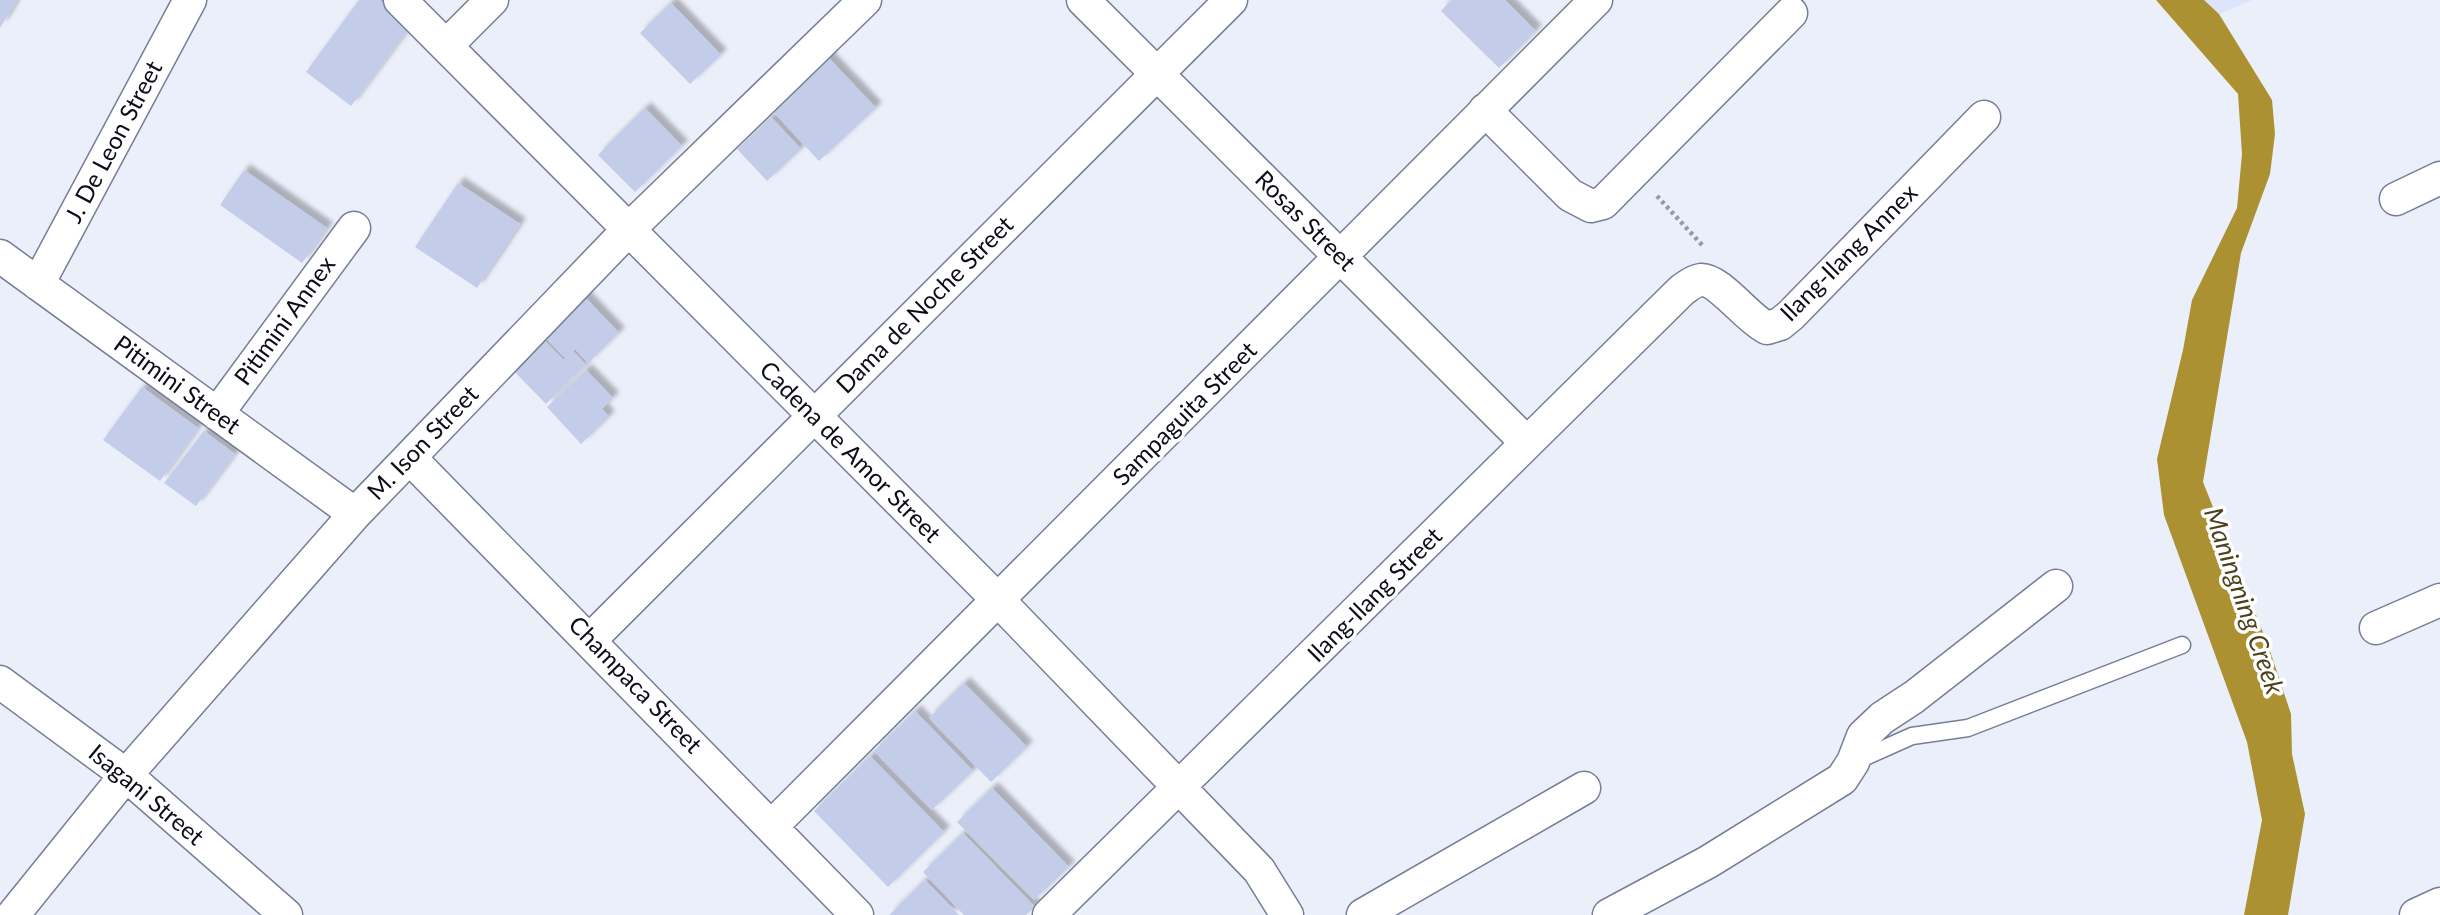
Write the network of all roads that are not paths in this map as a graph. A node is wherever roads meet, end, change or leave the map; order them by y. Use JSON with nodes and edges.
{"nodes":[{"id":1,"x":190,"y":0,"type":"edge"},
{"id":2,"x":400,"y":0,"type":"edge"},
{"id":3,"x":492,"y":0,"type":"edge"},
{"id":4,"x":865,"y":0,"type":"edge"},
{"id":5,"x":1083,"y":0,"type":"edge"},
{"id":6,"x":1231,"y":0,"type":"edge"},
{"id":7,"x":1596,"y":0,"type":"edge"},
{"id":8,"x":1791,"y":13,"type":"dead end"},
{"id":9,"x":446,"y":46,"type":"junction"},
{"id":10,"x":1158,"y":74,"type":"junction"},
{"id":11,"x":1485,"y":110,"type":"junction"},
{"id":12,"x":1984,"y":117,"type":"dead end"},
{"id":13,"x":2440,"y":178,"type":"edge"},
{"id":14,"x":2396,"y":199,"type":"dead end"},
{"id":15,"x":354,"y":228,"type":"dead end"},
{"id":16,"x":630,"y":228,"type":"junction"},
{"id":17,"x":0,"y":256,"type":"edge"},
{"id":18,"x":1341,"y":257,"type":"junction"},
{"id":19,"x":1703,"y":280,"type":"joint"},
{"id":20,"x":38,"y":284,"type":"junction"},
{"id":21,"x":217,"y":414,"type":"junction"},
{"id":22,"x":814,"y":415,"type":"junction"},
{"id":23,"x":1527,"y":443,"type":"junction"},
{"id":24,"x":410,"y":458,"type":"junction"},
{"id":25,"x":355,"y":514,"type":"junction"},
{"id":26,"x":2056,"y":586,"type":"dead end"},
{"id":27,"x":998,"y":600,"type":"junction"},
{"id":28,"x":2440,"y":600,"type":"edge"},
{"id":29,"x":2376,"y":628,"type":"dead end"},
{"id":30,"x":590,"y":640,"type":"junction"},
{"id":31,"x":2182,"y":645,"type":"dead end"},
{"id":32,"x":0,"y":682,"type":"edge"},
{"id":33,"x":1853,"y":762,"type":"junction"},
{"id":34,"x":126,"y":775,"type":"junction"},
{"id":35,"x":1584,"y":788,"type":"dead end"},
{"id":36,"x":1179,"y":789,"type":"junction"},
{"id":37,"x":772,"y":826,"type":"junction"},
{"id":38,"x":2440,"y":904,"type":"edge"},
{"id":39,"x":13,"y":915,"type":"edge"},
{"id":40,"x":286,"y":915,"type":"edge"},
{"id":41,"x":858,"y":915,"type":"edge"},
{"id":42,"x":1049,"y":915,"type":"edge"},
{"id":43,"x":1287,"y":915,"type":"edge"},
{"id":44,"x":1363,"y":915,"type":"edge"},
{"id":45,"x":1609,"y":915,"type":"edge"},
{"id":46,"x":2416,"y":915,"type":"edge"}],
"edges":[{"from":1,"to":20,"type":"street","name":"J. De Leon Street"},
{"from":2,"to":9,"type":"street","name":"Cadena de Amor Street"},
{"from":3,"to":9,"type":"street"},
{"from":4,"to":16,"type":"street","name":"M. Ison Street"},
{"from":5,"to":10,"type":"street","name":"Rosas Street"},
{"from":6,"to":10,"type":"street","name":"Dama de Noche Street"},
{"from":7,"to":11,"type":"street","name":"Sampaguita Street"},
{"from":8,"to":11,"type":"street"},
{"from":9,"to":16,"type":"street","name":"Cadena de Amor Street"},
{"from":10,"to":18,"type":"street","name":"Rosas Street"},
{"from":10,"to":22,"type":"street","name":"Dama de Noche Street"},
{"from":11,"to":18,"type":"street","name":"Sampaguita Street"},
{"from":12,"to":19,"type":"street","name":"Ilang-Ilang Annex"},
{"from":13,"to":14,"type":"street"},
{"from":15,"to":21,"type":"street","name":"Pitimini Annex"},
{"from":16,"to":22,"type":"street","name":"Cadena de Amor Street"},
{"from":16,"to":24,"type":"street","name":"M. Ison Street"},
{"from":17,"to":20,"type":"street","name":"Pitimini Street"},
{"from":18,"to":23,"type":"street","name":"Rosas Street"},
{"from":18,"to":27,"type":"street","name":"Sampaguita Street"},
{"from":19,"to":23,"type":"street","name":"Ilang-Ilang Street"},
{"from":20,"to":21,"type":"street","name":"Pitimini Street"},
{"from":21,"to":25,"type":"street","name":"Pitimini Street"},
{"from":22,"to":27,"type":"street","name":"Cadena de Amor Street"},
{"from":22,"to":30,"type":"street","name":"Dama de Noche Street"},
{"from":23,"to":36,"type":"street","name":"Ilang-Ilang Street"},
{"from":24,"to":25,"type":"street","name":"M. Ison Street"},
{"from":24,"to":30,"type":"street","name":"Champaca Street"},
{"from":25,"to":34,"type":"street","name":"M. Ison Street"},
{"from":26,"to":33,"type":"street"},
{"from":27,"to":36,"type":"street","name":"Cadena de Amor Street"},
{"from":27,"to":37,"type":"street","name":"Sampaguita Street"},
{"from":28,"to":29,"type":"street"},
{"from":30,"to":37,"type":"street","name":"Champaca Street"},
{"from":31,"to":33,"type":"lane"},
{"from":32,"to":34,"type":"street","name":"Isagani Street"},
{"from":33,"to":45,"type":"street"},
{"from":34,"to":39,"type":"street","name":"M. Ison Street"},
{"from":34,"to":40,"type":"street","name":"Isagani Street"},
{"from":35,"to":44,"type":"street"},
{"from":36,"to":42,"type":"street","name":"Ilang-Ilang Street"},
{"from":36,"to":43,"type":"street","name":"Cadena de Amor Street"},
{"from":37,"to":41,"type":"street","name":"Champaca Street"},
{"from":38,"to":46,"type":"street"}]}
